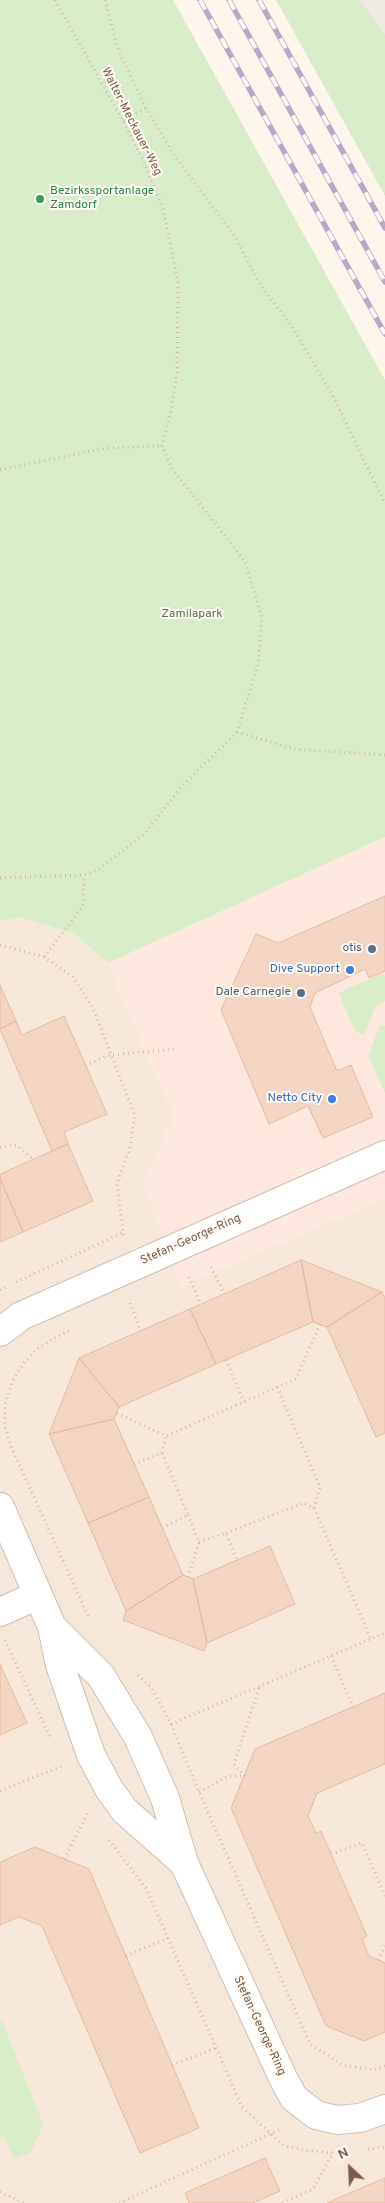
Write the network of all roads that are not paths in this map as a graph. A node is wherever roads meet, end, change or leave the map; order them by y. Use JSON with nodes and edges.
{"nodes":[{"id":1,"x":385,"y":1155,"type":"edge"},
{"id":2,"x":0,"y":1332,"type":"edge"},
{"id":3,"x":0,"y":1506,"type":"edge"},
{"id":4,"x":38,"y":1595,"type":"junction"},
{"id":5,"x":0,"y":1612,"type":"edge"},
{"id":6,"x":52,"y":1627,"type":"junction"},
{"id":7,"x":184,"y":1863,"type":"junction"},
{"id":8,"x":385,"y":2109,"type":"edge"}],
"edges":[{"from":1,"to":2,"type":"street","name":"Stefan-George-Ring"},
{"from":3,"to":4,"type":"street","name":"Stefan-George-Ring"},
{"from":4,"to":5,"type":"street"},
{"from":4,"to":6,"type":"street","name":"Stefan-George-Ring"},
{"from":6,"to":7,"type":"street","name":"Stefan-George-Ring"},
{"from":6,"to":7,"type":"street","name":"Stefan-George-Ring"},
{"from":7,"to":8,"type":"street","name":"Stefan-George-Ring"}]}
